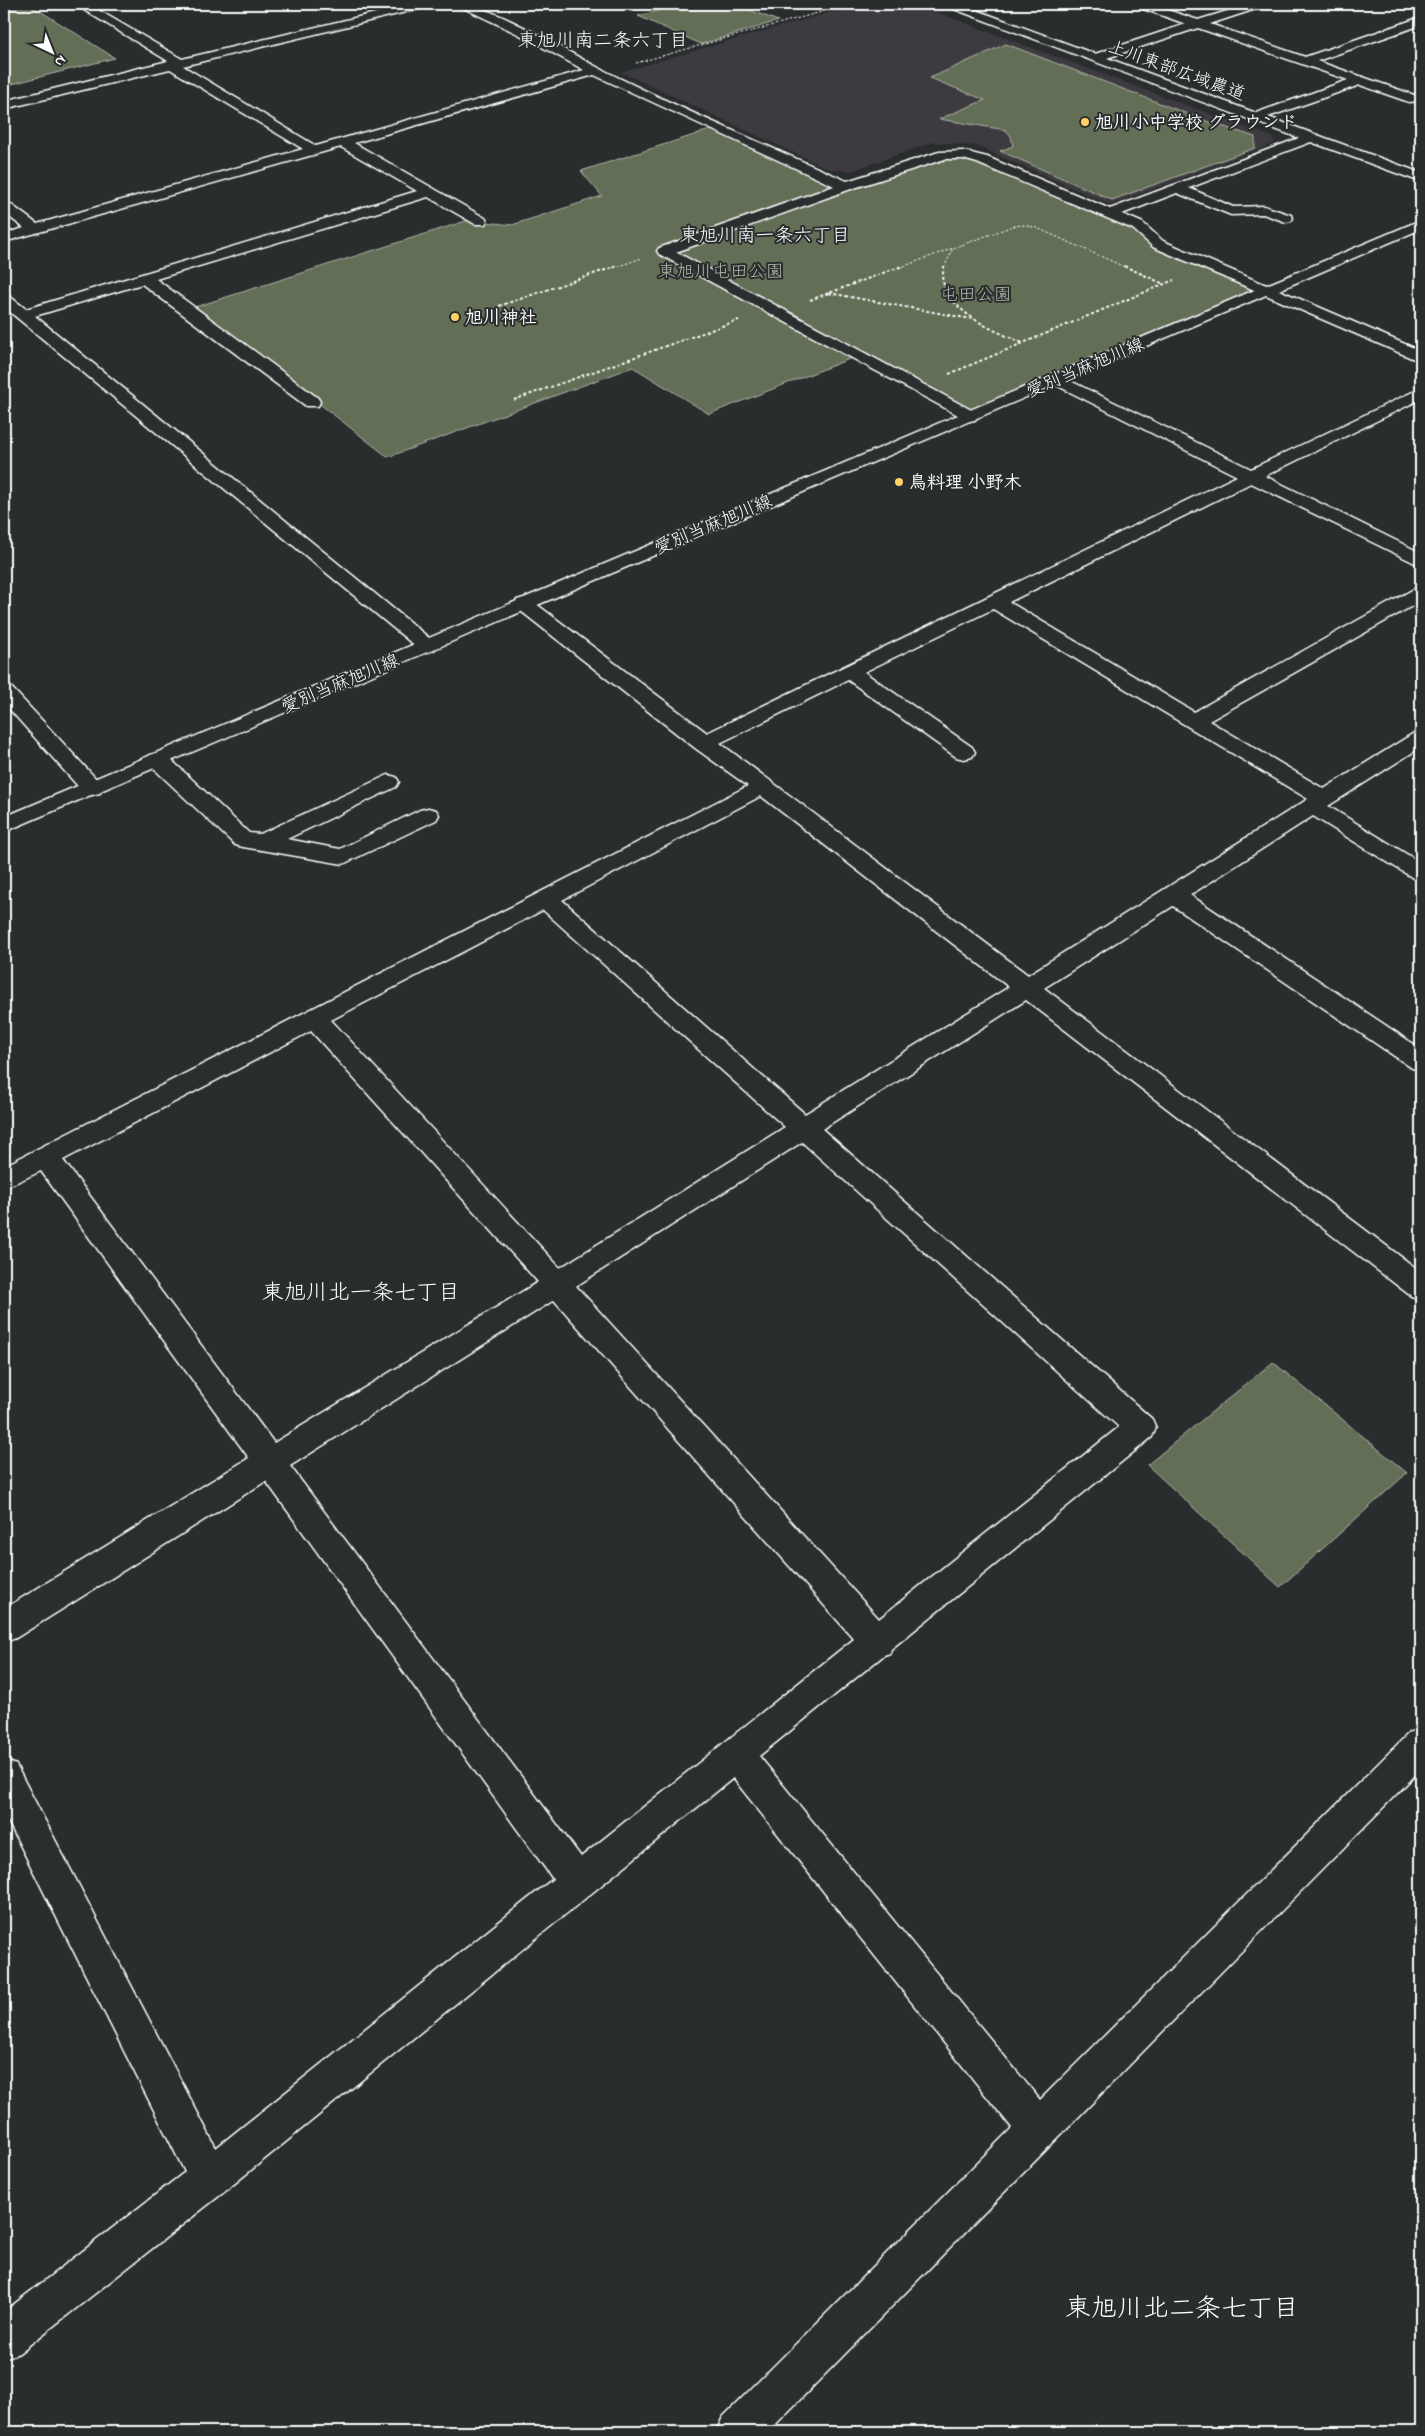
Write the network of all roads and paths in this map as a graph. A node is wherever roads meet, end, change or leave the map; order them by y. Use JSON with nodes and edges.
{"nodes":[{"id":1,"x":80,"y":4,"type":"edge"},
{"id":2,"x":427,"y":4,"type":"edge"},
{"id":3,"x":460,"y":4,"type":"edge"},
{"id":4,"x":850,"y":4,"type":"edge"},
{"id":5,"x":950,"y":4,"type":"edge"},
{"id":6,"x":1139,"y":4,"type":"edge"},
{"id":7,"x":1261,"y":4,"type":"edge"},
{"id":8,"x":1421,"y":21,"type":"edge"},
{"id":9,"x":1197,"y":24,"type":"junction"},
{"id":10,"x":1094,"y":58,"type":"junction"},
{"id":11,"x":1306,"y":62,"type":"junction"},
{"id":12,"x":175,"y":63,"type":"junction"},
{"id":13,"x":632,"y":64,"type":"dead end"},
{"id":14,"x":595,"y":71,"type":"junction"},
{"id":15,"x":1360,"y":80,"type":"junction"},
{"id":16,"x":1421,"y":96,"type":"edge"},
{"id":17,"x":4,"y":105,"type":"edge"},
{"id":18,"x":1256,"y":118,"type":"junction"},
{"id":19,"x":1310,"y":138,"type":"junction"},
{"id":20,"x":342,"y":142,"type":"junction"},
{"id":21,"x":314,"y":150,"type":"junction"},
{"id":22,"x":1421,"y":178,"type":"edge"},
{"id":23,"x":846,"y":186,"type":"junction"},
{"id":24,"x":1176,"y":188,"type":"junction"},
{"id":25,"x":429,"y":192,"type":"junction"},
{"id":26,"x":4,"y":206,"type":"edge"},
{"id":27,"x":1109,"y":214,"type":"junction"},
{"id":28,"x":1286,"y":218,"type":"dead end"},
{"id":29,"x":480,"y":221,"type":"dead end"},
{"id":30,"x":1421,"y":224,"type":"edge"},
{"id":31,"x":34,"y":229,"type":"junction"},
{"id":32,"x":4,"y":238,"type":"edge"},
{"id":33,"x":954,"y":247,"type":"junction"},
{"id":34,"x":664,"y":251,"type":"junction"},
{"id":35,"x":1207,"y":266,"type":"junction"},
{"id":36,"x":144,"y":278,"type":"junction"},
{"id":37,"x":1164,"y":284,"type":"junction"},
{"id":38,"x":1266,"y":290,"type":"junction"},
{"id":39,"x":827,"y":293,"type":"junction"},
{"id":40,"x":4,"y":300,"type":"edge"},
{"id":41,"x":805,"y":304,"type":"dead end"},
{"id":42,"x":499,"y":306,"type":"dead end"},
{"id":43,"x":770,"y":308,"type":"junction"},
{"id":44,"x":22,"y":315,"type":"junction"},
{"id":45,"x":970,"y":319,"type":"junction"},
{"id":46,"x":1023,"y":343,"type":"junction"},
{"id":47,"x":1421,"y":356,"type":"edge"},
{"id":48,"x":1056,"y":379,"type":"junction"},
{"id":49,"x":917,"y":388,"type":"junction"},
{"id":50,"x":1421,"y":393,"type":"edge"},
{"id":51,"x":514,"y":400,"type":"dead end"},
{"id":52,"x":312,"y":402,"type":"dead end"},
{"id":53,"x":969,"y":416,"type":"junction"},
{"id":54,"x":1251,"y":476,"type":"junction"},
{"id":55,"x":1421,"y":560,"type":"edge"},
{"id":56,"x":1421,"y":593,"type":"edge"},
{"id":57,"x":994,"y":601,"type":"junction"},
{"id":58,"x":524,"y":604,"type":"junction"},
{"id":59,"x":427,"y":646,"type":"junction"},
{"id":60,"x":849,"y":671,"type":"junction"},
{"id":61,"x":4,"y":691,"type":"edge"},
{"id":62,"x":1194,"y":722,"type":"junction"},
{"id":63,"x":1421,"y":738,"type":"edge"},
{"id":64,"x":703,"y":743,"type":"junction"},
{"id":65,"x":964,"y":752,"type":"dead end"},
{"id":66,"x":158,"y":760,"type":"junction"},
{"id":67,"x":388,"y":782,"type":"dead end"},
{"id":68,"x":762,"y":787,"type":"junction"},
{"id":69,"x":92,"y":788,"type":"junction"},
{"id":70,"x":1318,"y":803,"type":"junction"},
{"id":71,"x":428,"y":815,"type":"dead end"},
{"id":72,"x":4,"y":825,"type":"edge"},
{"id":73,"x":263,"y":842,"type":"junction"},
{"id":74,"x":1421,"y":873,"type":"edge"},
{"id":75,"x":1172,"y":894,"type":"junction"},
{"id":76,"x":546,"y":898,"type":"junction"},
{"id":77,"x":1027,"y":987,"type":"junction"},
{"id":78,"x":314,"y":1018,"type":"junction"},
{"id":79,"x":1421,"y":1061,"type":"edge"},
{"id":80,"x":802,"y":1128,"type":"junction"},
{"id":81,"x":45,"y":1156,"type":"junction"},
{"id":82,"x":4,"y":1178,"type":"edge"},
{"id":83,"x":557,"y":1284,"type":"junction"},
{"id":84,"x":1421,"y":1288,"type":"edge"},
{"id":85,"x":269,"y":1462,"type":"junction"},
{"id":86,"x":4,"y":1627,"type":"edge"},
{"id":87,"x":878,"y":1642,"type":"junction"},
{"id":88,"x":1421,"y":1745,"type":"edge"},
{"id":89,"x":737,"y":1756,"type":"junction"},
{"id":90,"x":4,"y":1777,"type":"edge"},
{"id":91,"x":577,"y":1881,"type":"junction"},
{"id":92,"x":1039,"y":2130,"type":"junction"},
{"id":93,"x":210,"y":2178,"type":"junction"},
{"id":94,"x":4,"y":2338,"type":"edge"},
{"id":95,"x":738,"y":2432,"type":"edge"}],
"edges":[{"from":1,"to":12,"type":"street"},
{"from":2,"to":12,"type":"street"},
{"from":3,"to":14,"type":"street"},
{"from":4,"to":13,"type":"path"},
{"from":5,"to":10,"type":"street","name":"上川東部広域農道"},
{"from":6,"to":9,"type":"street"},
{"from":7,"to":9,"type":"street"},
{"from":8,"to":11,"type":"street"},
{"from":9,"to":10,"type":"street"},
{"from":9,"to":11,"type":"street"},
{"from":10,"to":18,"type":"street","name":"上川東部広域農道"},
{"from":11,"to":15,"type":"street"},
{"from":12,"to":17,"type":"street"},
{"from":12,"to":21,"type":"street"},
{"from":14,"to":20,"type":"street"},
{"from":14,"to":23,"type":"street"},
{"from":15,"to":16,"type":"street"},
{"from":15,"to":18,"type":"street"},
{"from":18,"to":19,"type":"street","name":"上川東部広域農道"},
{"from":19,"to":22,"type":"street","name":"上川東部広域農道"},
{"from":19,"to":24,"type":"street"},
{"from":20,"to":21,"type":"street"},
{"from":20,"to":25,"type":"street"},
{"from":21,"to":31,"type":"street"},
{"from":23,"to":27,"type":"street"},
{"from":23,"to":34,"type":"street"},
{"from":24,"to":27,"type":"street"},
{"from":24,"to":28,"type":"street"},
{"from":25,"to":29,"type":"street"},
{"from":25,"to":36,"type":"street"},
{"from":26,"to":31,"type":"street"},
{"from":27,"to":35,"type":"street"},
{"from":30,"to":38,"type":"street","name":"愛別当麻旭川線"},
{"from":31,"to":32,"type":"street"},
{"from":33,"to":37,"type":"path"},
{"from":33,"to":39,"type":"path"},
{"from":33,"to":45,"type":"path"},
{"from":34,"to":42,"type":"path"},
{"from":34,"to":43,"type":"street"},
{"from":35,"to":37,"type":"path"},
{"from":35,"to":38,"type":"street"},
{"from":36,"to":44,"type":"street"},
{"from":36,"to":52,"type":"street"},
{"from":37,"to":46,"type":"path"},
{"from":38,"to":47,"type":"street"},
{"from":38,"to":48,"type":"street","name":"愛別当麻旭川線"},
{"from":39,"to":41,"type":"path"},
{"from":39,"to":45,"type":"path"},
{"from":40,"to":44,"type":"street"},
{"from":43,"to":49,"type":"street"},
{"from":43,"to":51,"type":"path"},
{"from":44,"to":59,"type":"street"},
{"from":45,"to":46,"type":"path"},
{"from":46,"to":49,"type":"path"},
{"from":48,"to":53,"type":"street","name":"愛別当麻旭川線"},
{"from":48,"to":54,"type":"street"},
{"from":49,"to":53,"type":"street"},
{"from":50,"to":54,"type":"street"},
{"from":53,"to":58,"type":"street","name":"愛別当麻旭川線"},
{"from":54,"to":55,"type":"street"},
{"from":54,"to":57,"type":"street"},
{"from":56,"to":62,"type":"street"},
{"from":57,"to":60,"type":"street"},
{"from":57,"to":62,"type":"street"},
{"from":58,"to":59,"type":"street","name":"愛別当麻旭川線"},
{"from":58,"to":64,"type":"street"},
{"from":59,"to":66,"type":"street","name":"愛別当麻旭川線"},
{"from":60,"to":64,"type":"street"},
{"from":60,"to":65,"type":"street"},
{"from":61,"to":69,"type":"street"},
{"from":62,"to":70,"type":"street"},
{"from":63,"to":70,"type":"street"},
{"from":64,"to":68,"type":"street"},
{"from":66,"to":69,"type":"street","name":"愛別当麻旭川線"},
{"from":66,"to":73,"type":"street"},
{"from":67,"to":73,"type":"street"},
{"from":68,"to":76,"type":"street"},
{"from":68,"to":77,"type":"street"},
{"from":69,"to":72,"type":"street","name":"愛別当麻旭川線"},
{"from":70,"to":74,"type":"street"},
{"from":70,"to":75,"type":"street"},
{"from":71,"to":73,"type":"street"},
{"from":75,"to":77,"type":"street"},
{"from":75,"to":79,"type":"street"},
{"from":76,"to":78,"type":"street"},
{"from":76,"to":80,"type":"street"},
{"from":77,"to":80,"type":"street"},
{"from":77,"to":84,"type":"street"},
{"from":78,"to":81,"type":"street"},
{"from":78,"to":83,"type":"street"},
{"from":80,"to":83,"type":"street"},
{"from":80,"to":87,"type":"street"},
{"from":81,"to":82,"type":"street"},
{"from":81,"to":85,"type":"street"},
{"from":83,"to":85,"type":"street"},
{"from":83,"to":87,"type":"street"},
{"from":85,"to":86,"type":"street"},
{"from":85,"to":91,"type":"street"},
{"from":87,"to":89,"type":"street"},
{"from":88,"to":92,"type":"street"},
{"from":89,"to":91,"type":"street"},
{"from":89,"to":92,"type":"street"},
{"from":90,"to":93,"type":"street"},
{"from":91,"to":93,"type":"street"},
{"from":92,"to":95,"type":"street"},
{"from":93,"to":94,"type":"street"}]}
